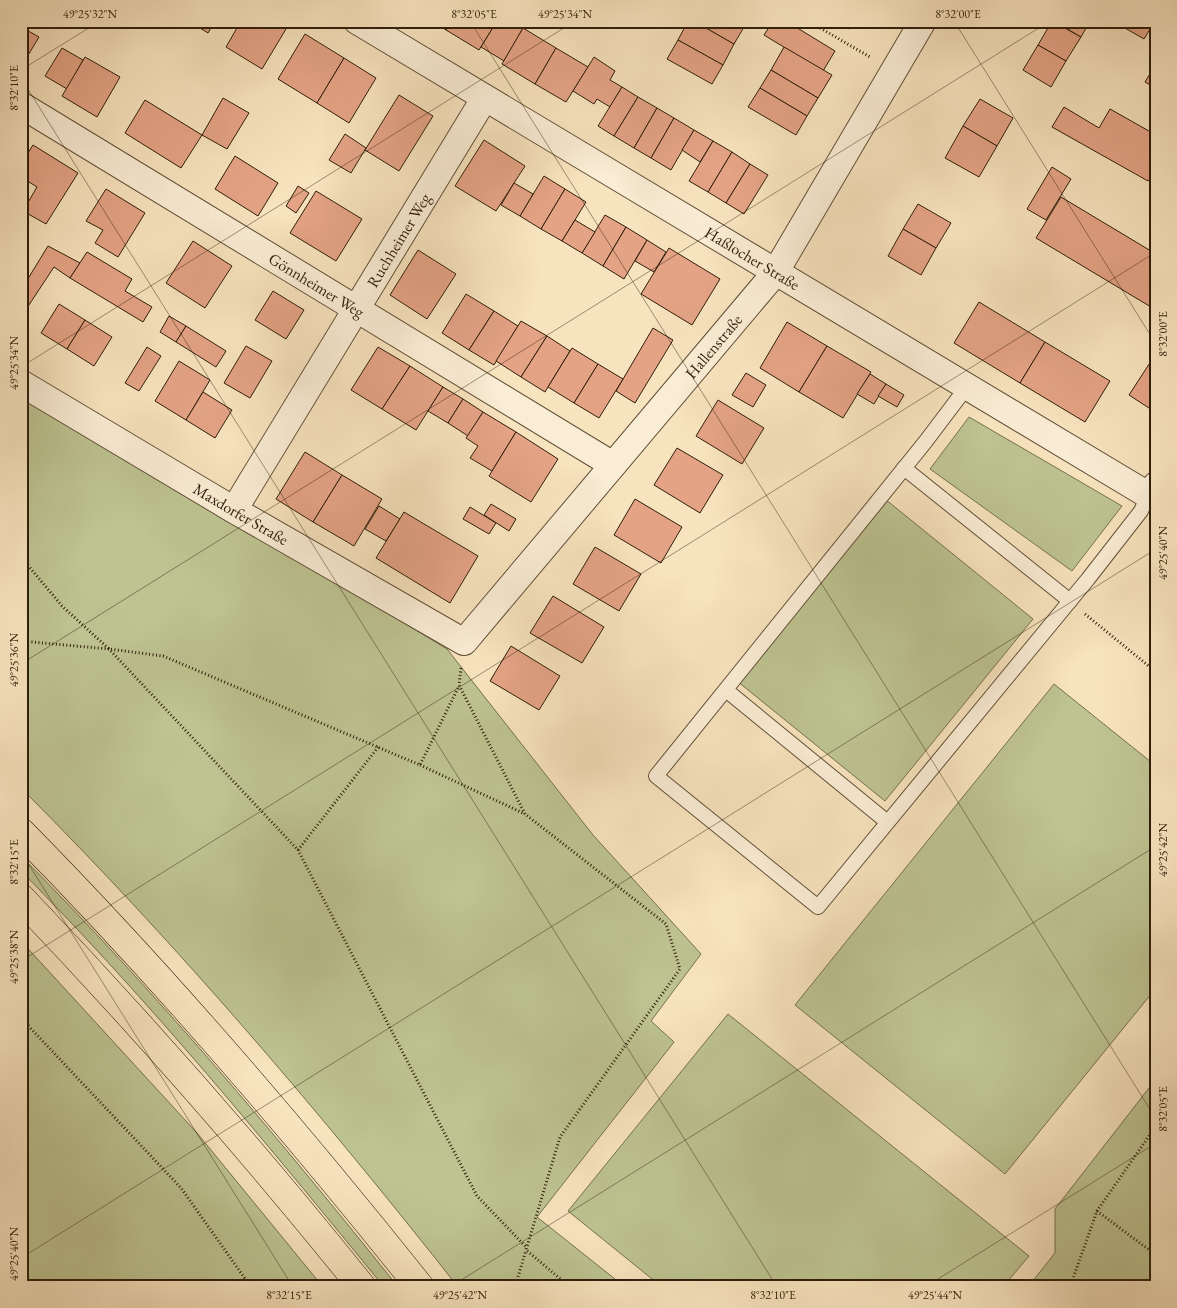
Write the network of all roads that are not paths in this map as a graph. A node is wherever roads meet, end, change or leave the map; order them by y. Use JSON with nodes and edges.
{"nodes":[{"id":1,"x":357,"y":21,"type":"edge"},
{"id":2,"x":923,"y":21,"type":"edge"},
{"id":3,"x":484,"y":99,"type":"junction"},
{"id":4,"x":21,"y":105,"type":"edge"},
{"id":5,"x":775,"y":273,"type":"junction"},
{"id":6,"x":357,"y":309,"type":"junction"},
{"id":7,"x":21,"y":383,"type":"edge"},
{"id":8,"x":966,"y":388,"type":"junction"},
{"id":9,"x":613,"y":465,"type":"junction"},
{"id":10,"x":904,"y":468,"type":"junction"},
{"id":11,"x":1152,"y":490,"type":"edge"},
{"id":12,"x":234,"y":510,"type":"junction"},
{"id":13,"x":1070,"y":601,"type":"junction"},
{"id":14,"x":464,"y":642,"type":"joint"},
{"id":15,"x":726,"y":690,"type":"junction"},
{"id":16,"x":886,"y":821,"type":"junction"},
{"id":17,"x":21,"y":832,"type":"edge"},
{"id":18,"x":21,"y":898,"type":"edge"},
{"id":19,"x":362,"y":1287,"type":"edge"},
{"id":20,"x":420,"y":1287,"type":"edge"}],
"edges":[{"from":1,"to":3,"type":"street","name":"Haßlocher Straße"},
{"from":2,"to":5,"type":"street","name":"Hallenstraße"},
{"from":3,"to":5,"type":"street","name":"Haßlocher Straße"},
{"from":3,"to":6,"type":"street","name":"Ruchheimer Weg"},
{"from":4,"to":6,"type":"street","name":"Gönnheimer Weg"},
{"from":5,"to":8,"type":"street","name":"Haßlocher Straße"},
{"from":5,"to":9,"type":"street","name":"Hallenstraße"},
{"from":6,"to":9,"type":"street","name":"Gönnheimer Weg"},
{"from":6,"to":12,"type":"street","name":"Ruchheimer Weg"},
{"from":7,"to":12,"type":"street","name":"Maxdorfer Straße"},
{"from":8,"to":10,"type":"lane"},
{"from":8,"to":11,"type":"street","name":"Haßlocher Straße"},
{"from":9,"to":14,"type":"street","name":"Hallenstraße"},
{"from":10,"to":13,"type":"lane"},
{"from":10,"to":15,"type":"lane"},
{"from":11,"to":13,"type":"lane"},
{"from":12,"to":14,"type":"street","name":"Maxdorfer Straße"},
{"from":13,"to":16,"type":"lane"},
{"from":15,"to":16,"type":"lane"},
{"from":15,"to":16,"type":"lane"},
{"from":17,"to":20,"type":"highway"},
{"from":18,"to":19,"type":"highway"}]}
